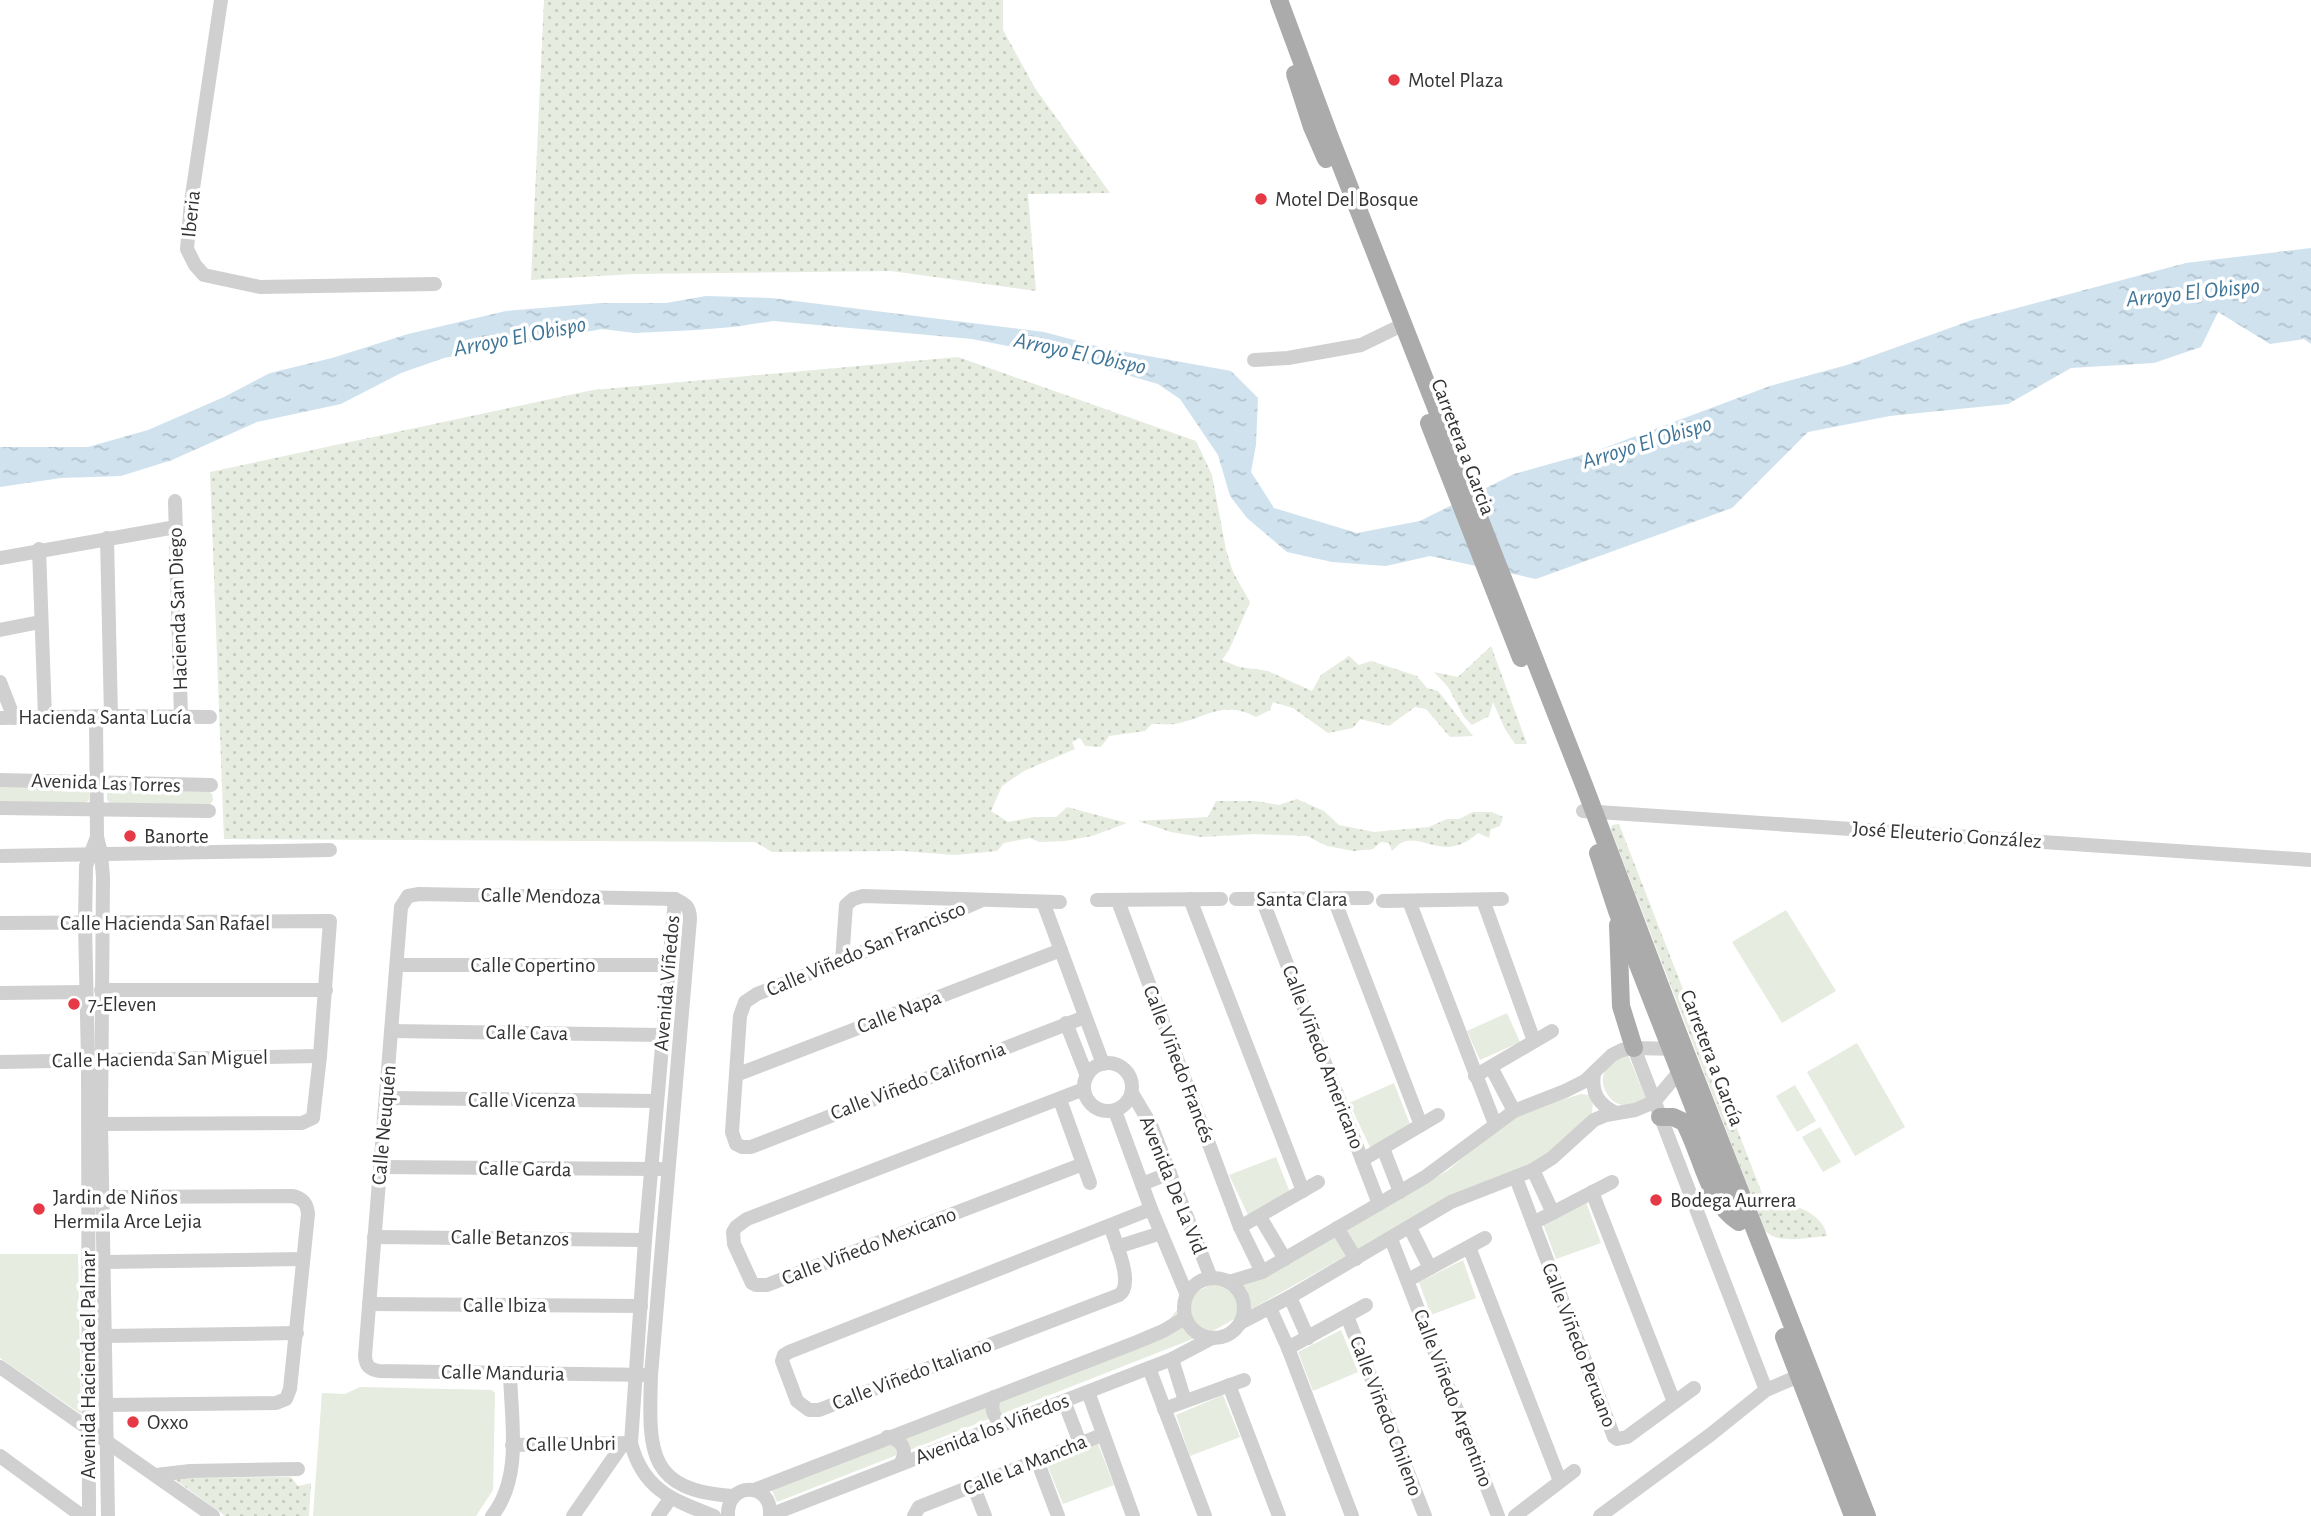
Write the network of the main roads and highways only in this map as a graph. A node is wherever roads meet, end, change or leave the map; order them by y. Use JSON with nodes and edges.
{"nodes":[{"id":1,"x":1266,"y":0,"type":"edge"},
{"id":2,"x":1279,"y":0,"type":"edge"},
{"id":3,"x":1461,"y":488,"type":"junction"},
{"id":4,"x":1513,"y":620,"type":"joint"},
{"id":5,"x":1589,"y":811,"type":"junction"},
{"id":6,"x":1617,"y":911,"type":"junction"},
{"id":7,"x":1634,"y":1048,"type":"road end"},
{"id":8,"x":1680,"y":1057,"type":"junction"},
{"id":9,"x":1657,"y":1109,"type":"road end"},
{"id":10,"x":1739,"y":1222,"type":"junction"},
{"id":11,"x":1805,"y":1373,"type":"junction"},
{"id":12,"x":1853,"y":1516,"type":"edge"},
{"id":13,"x":1867,"y":1516,"type":"edge"}],
"edges":[{"from":1,"to":3,"type":"main road","name":"Carretera a Garcia"},
{"from":2,"to":3,"type":"main road","name":"Carretera a Garcia"},
{"from":3,"to":4,"type":"main road","name":"Carretera a Garcia"},
{"from":4,"to":5,"type":"main road","name":"Carretera a García"},
{"from":5,"to":6,"type":"main road"},
{"from":5,"to":8,"type":"main road","name":"Carretera a García"},
{"from":6,"to":7,"type":"main road"},
{"from":6,"to":8,"type":"main road","name":"Carretera a García"},
{"from":8,"to":10,"type":"main road","name":"Carretera a García"},
{"from":8,"to":11,"type":"main road","name":"Carretera a García"},
{"from":9,"to":10,"type":"main road"},
{"from":10,"to":11,"type":"main road","name":"Carretera a García"},
{"from":11,"to":12,"type":"main road","name":"Carretera a García"},
{"from":11,"to":13,"type":"main road","name":"Carretera a García"}]}
